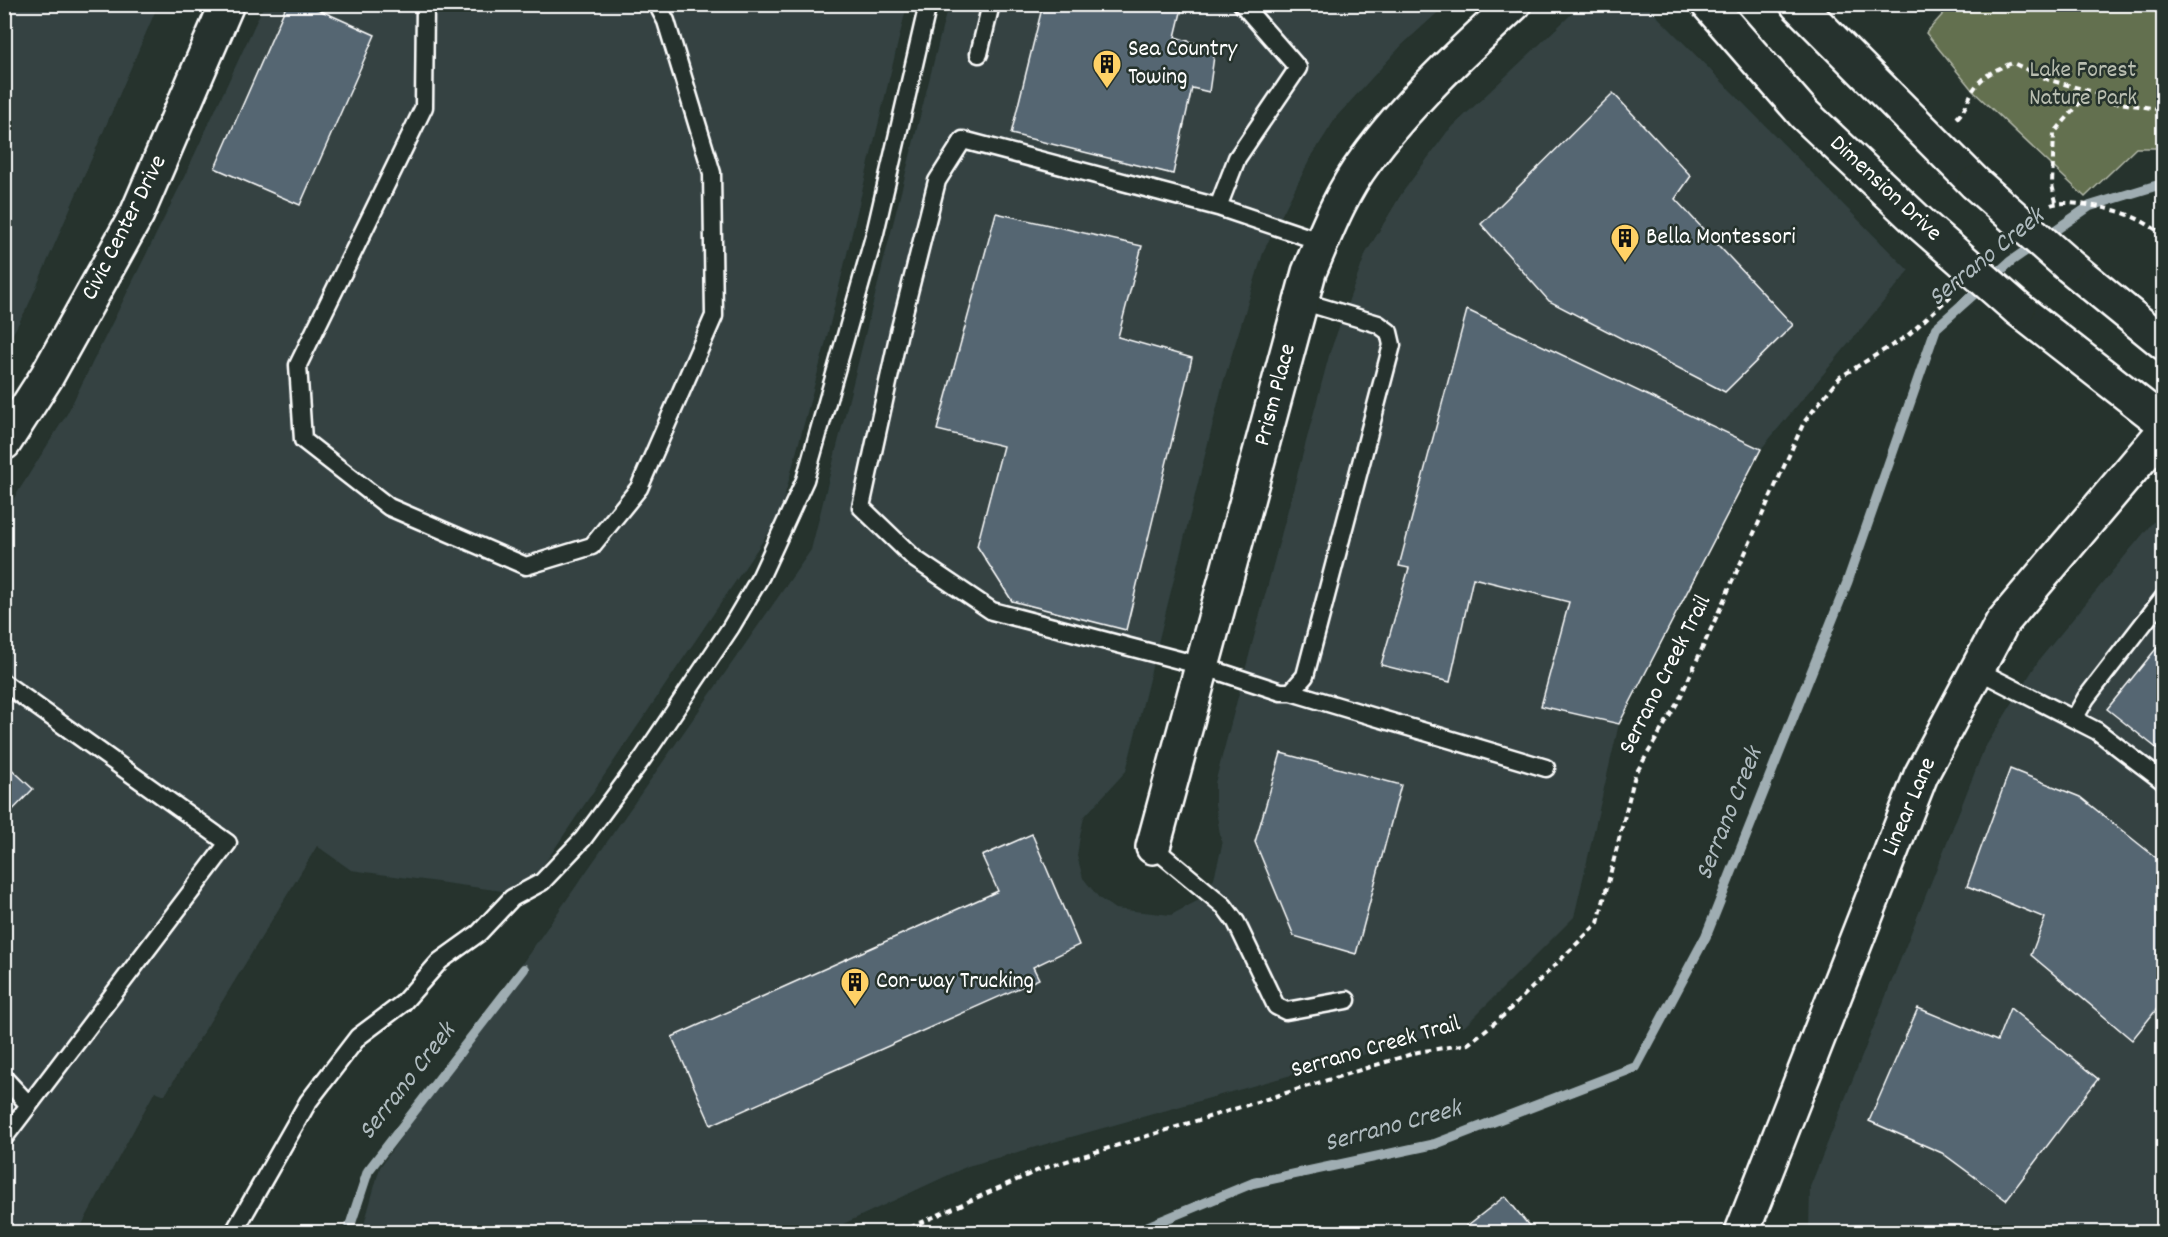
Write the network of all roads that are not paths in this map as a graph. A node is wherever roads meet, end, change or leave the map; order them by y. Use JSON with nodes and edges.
{"nodes":[{"id":1,"x":227,"y":4,"type":"edge"},
{"id":2,"x":425,"y":4,"type":"edge"},
{"id":3,"x":657,"y":4,"type":"edge"},
{"id":4,"x":928,"y":4,"type":"edge"},
{"id":5,"x":991,"y":4,"type":"edge"},
{"id":6,"x":1242,"y":4,"type":"edge"},
{"id":7,"x":1514,"y":4,"type":"edge"},
{"id":8,"x":1708,"y":4,"type":"edge"},
{"id":9,"x":1797,"y":4,"type":"edge"},
{"id":10,"x":979,"y":54,"type":"dead end"},
{"id":11,"x":1218,"y":207,"type":"junction"},
{"id":12,"x":1322,"y":242,"type":"junction"},
{"id":13,"x":1301,"y":301,"type":"junction"},
{"id":14,"x":2163,"y":343,"type":"edge"},
{"id":15,"x":2163,"y":423,"type":"edge"},
{"id":16,"x":2163,"y":431,"type":"edge"},
{"id":17,"x":4,"y":443,"type":"edge"},
{"id":18,"x":2163,"y":597,"type":"edge"},
{"id":19,"x":1202,"y":666,"type":"junction"},
{"id":20,"x":1977,"y":670,"type":"junction"},
{"id":21,"x":4,"y":683,"type":"edge"},
{"id":22,"x":1291,"y":692,"type":"junction"},
{"id":23,"x":2074,"y":719,"type":"junction"},
{"id":24,"x":1546,"y":768,"type":"dead end"},
{"id":25,"x":2163,"y":783,"type":"edge"},
{"id":26,"x":1153,"y":847,"type":"joint"},
{"id":27,"x":1347,"y":1000,"type":"dead end"},
{"id":28,"x":4,"y":1078,"type":"edge"},
{"id":29,"x":29,"y":1105,"type":"junction"},
{"id":30,"x":4,"y":1138,"type":"edge"},
{"id":31,"x":234,"y":1233,"type":"edge"},
{"id":32,"x":1743,"y":1233,"type":"edge"}],
"edges":[{"from":1,"to":17,"type":"street","name":"Civic Center Drive"},
{"from":2,"to":3,"type":"lane"},
{"from":4,"to":31,"type":"lane"},
{"from":5,"to":10,"type":"lane"},
{"from":6,"to":11,"type":"lane"},
{"from":7,"to":12,"type":"street","name":"Prism Place"},
{"from":8,"to":15,"type":"street","name":"Dimension Drive","bridge":true},
{"from":9,"to":14,"type":"street","bridge":true},
{"from":11,"to":12,"type":"lane"},
{"from":11,"to":19,"type":"lane"},
{"from":12,"to":13,"type":"street","name":"Prism Place"},
{"from":13,"to":19,"type":"street","name":"Prism Place"},
{"from":13,"to":22,"type":"lane"},
{"from":16,"to":20,"type":"street","name":"Linear Lane"},
{"from":18,"to":23,"type":"lane"},
{"from":19,"to":22,"type":"lane"},
{"from":19,"to":26,"type":"street","name":"Prism Place"},
{"from":20,"to":23,"type":"lane"},
{"from":20,"to":32,"type":"street","name":"Linear Lane"},
{"from":21,"to":29,"type":"lane"},
{"from":22,"to":24,"type":"lane"},
{"from":23,"to":25,"type":"lane"},
{"from":26,"to":27,"type":"lane"},
{"from":28,"to":29,"type":"lane"},
{"from":29,"to":30,"type":"lane"}]}
